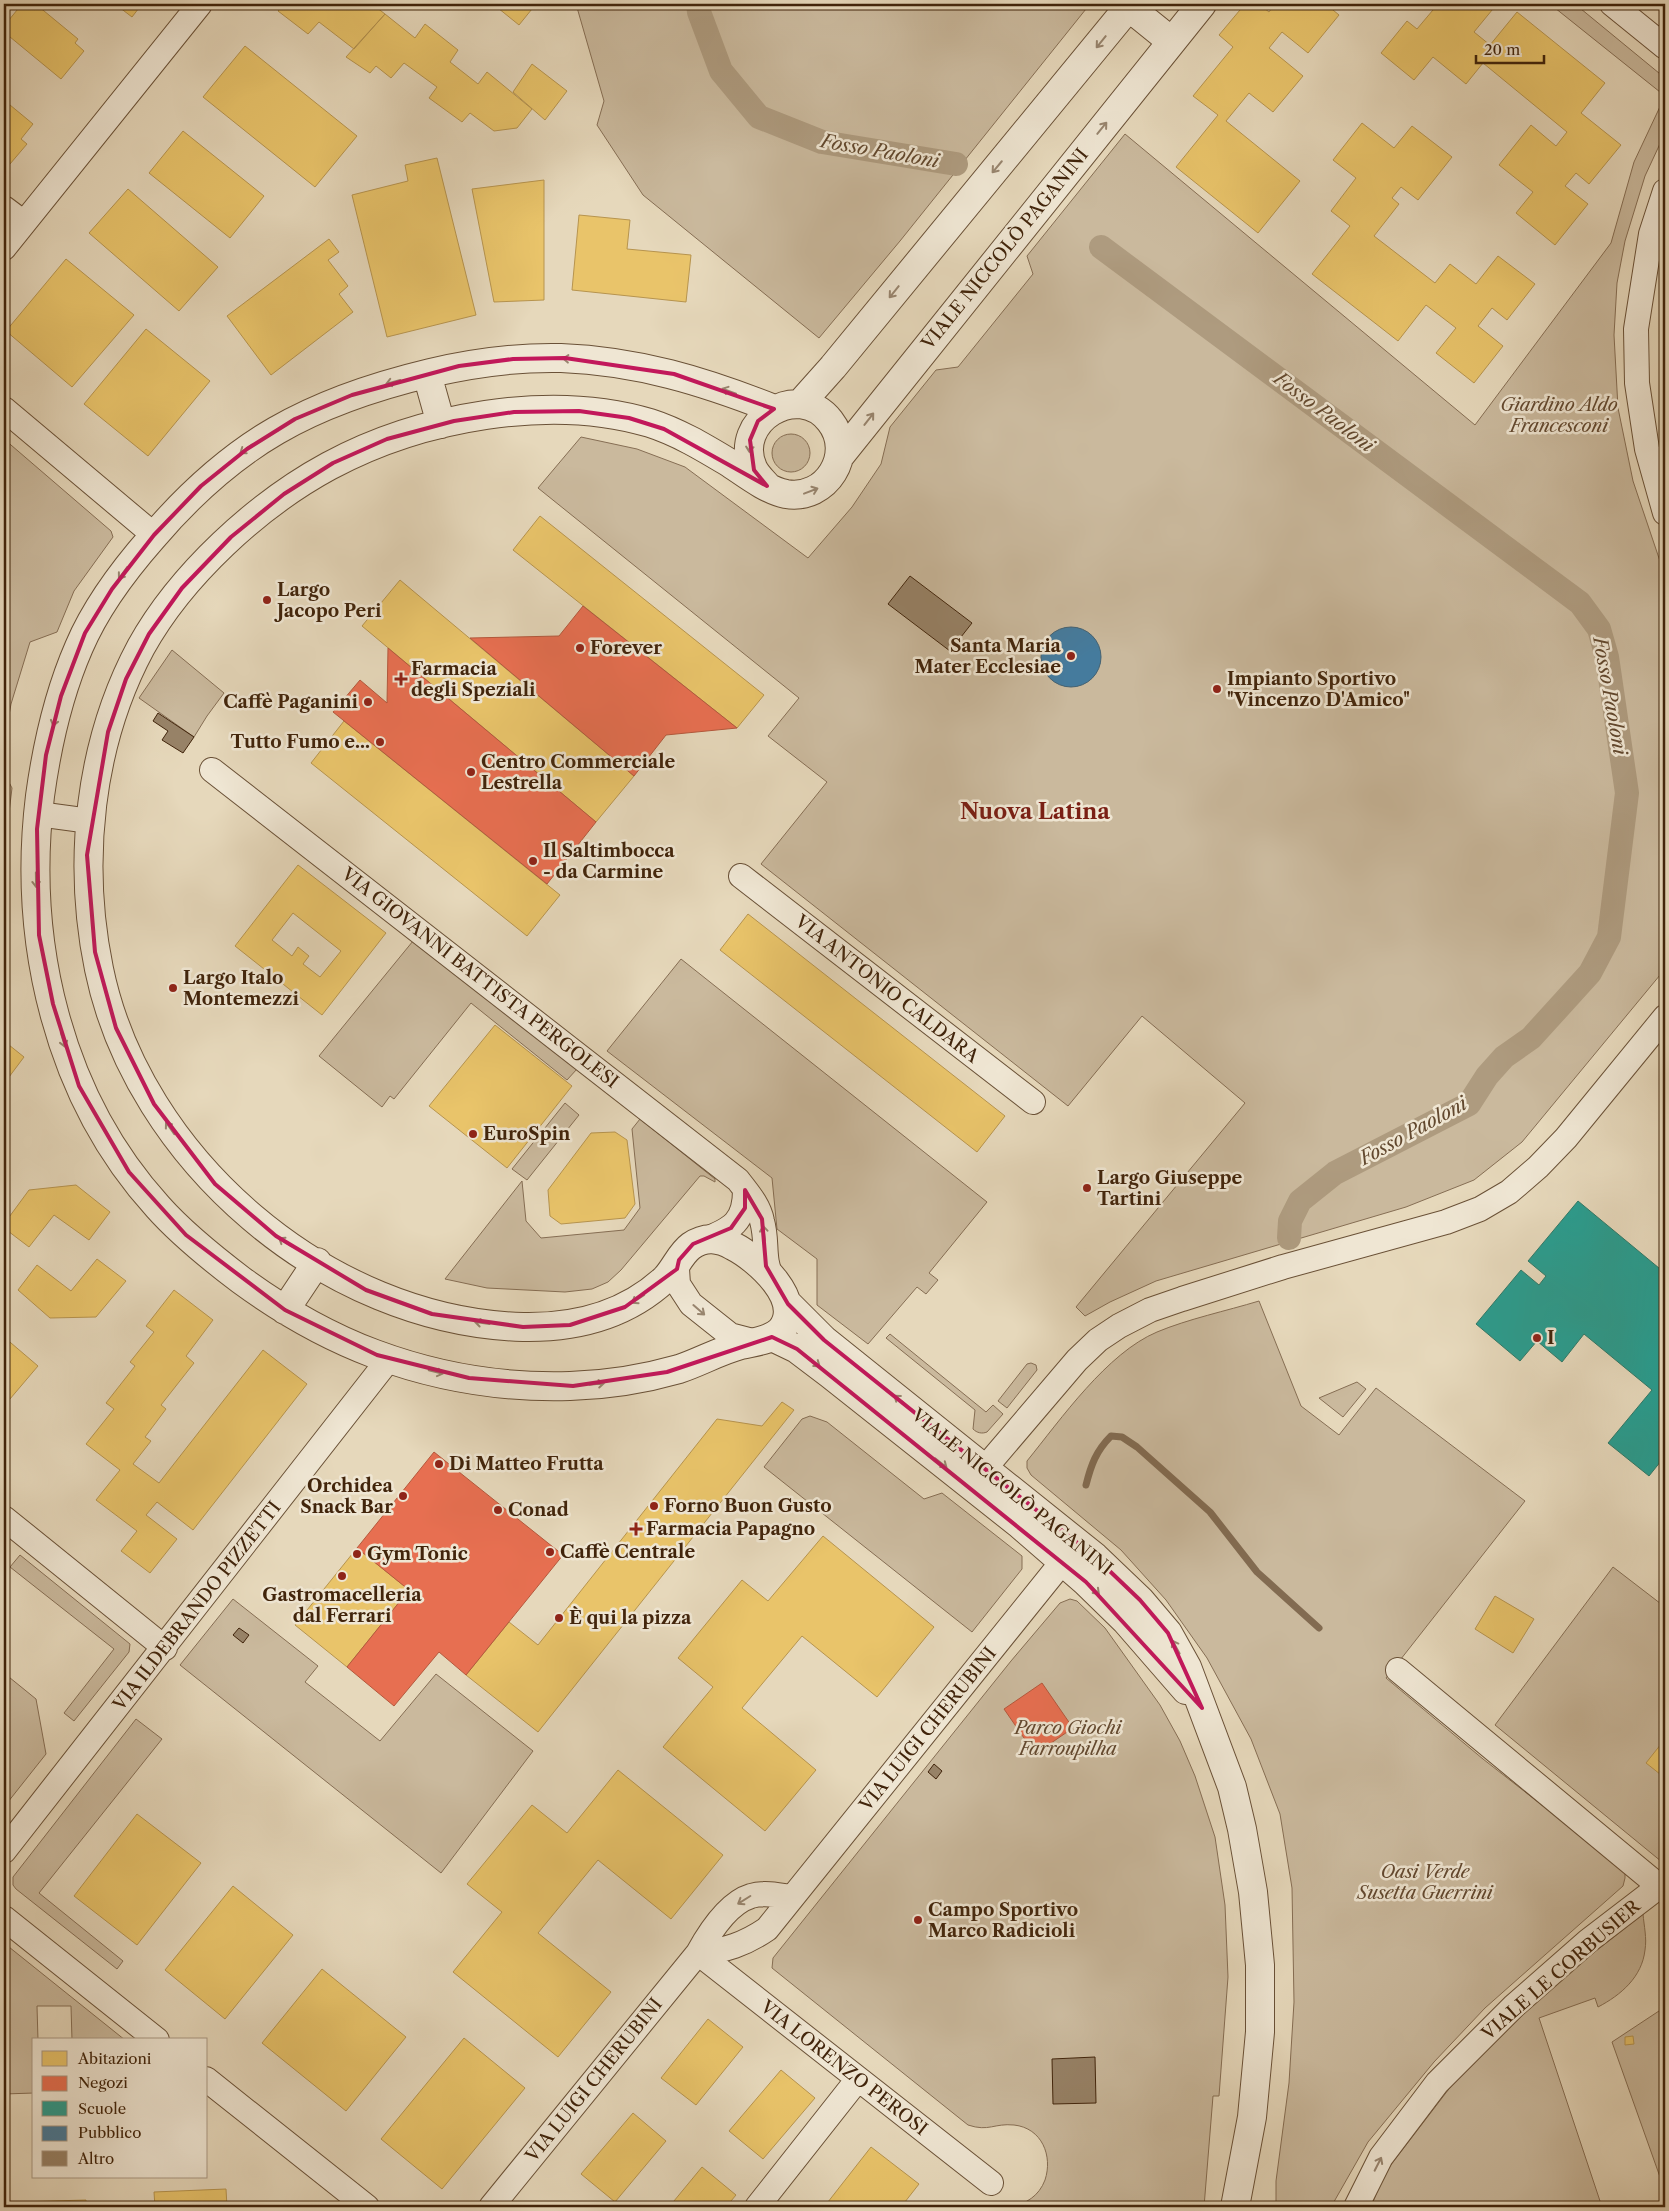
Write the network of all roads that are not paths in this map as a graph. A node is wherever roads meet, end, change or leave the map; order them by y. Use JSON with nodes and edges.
{"nodes":[{"id":1,"x":200,"y":4,"type":"edge"},
{"id":2,"x":1202,"y":4,"type":"edge"},
{"id":3,"x":1612,"y":4,"type":"edge"},
{"id":4,"x":1130,"y":5,"type":"edge"},
{"id":5,"x":1171,"y":41,"type":"junction"},
{"id":6,"x":1665,"y":47,"type":"edge"},
{"id":7,"x":1665,"y":191,"type":"edge"},
{"id":8,"x":4,"y":208,"type":"edge"},
{"id":9,"x":24,"y":223,"type":"junction"},
{"id":10,"x":4,"y":248,"type":"edge"},
{"id":11,"x":427,"y":374,"type":"junction"},
{"id":12,"x":787,"y":406,"type":"junction"},
{"id":13,"x":4,"y":409,"type":"edge"},
{"id":14,"x":441,"y":424,"type":"junction"},
{"id":15,"x":839,"y":457,"type":"junction"},
{"id":16,"x":767,"y":486,"type":"junction"},
{"id":17,"x":1665,"y":513,"type":"edge"},
{"id":18,"x":154,"y":535,"type":"junction"},
{"id":19,"x":212,"y":770,"type":"dead end"},
{"id":20,"x":38,"y":814,"type":"junction"},
{"id":21,"x":90,"y":821,"type":"junction"},
{"id":22,"x":741,"y":876,"type":"dead end"},
{"id":23,"x":1665,"y":1017,"type":"edge"},
{"id":24,"x":1033,"y":1102,"type":"dead end"},
{"id":25,"x":745,"y":1190,"type":"junction"},
{"id":26,"x":704,"y":1240,"type":"junction"},
{"id":27,"x":317,"y":1262,"type":"junction"},
{"id":28,"x":677,"y":1269,"type":"junction"},
{"id":29,"x":772,"y":1279,"type":"junction"},
{"id":30,"x":788,"y":1304,"type":"junction"},
{"id":31,"x":285,"y":1310,"type":"junction"},
{"id":32,"x":763,"y":1339,"type":"junction"},
{"id":33,"x":389,"y":1359,"type":"junction"},
{"id":34,"x":985,"y":1468,"type":"junction"},
{"id":35,"x":4,"y":1518,"type":"edge"},
{"id":36,"x":1063,"y":1561,"type":"junction"},
{"id":37,"x":165,"y":1648,"type":"junction"},
{"id":38,"x":1398,"y":1670,"type":"dead end"},
{"id":39,"x":1202,"y":1708,"type":"junction"},
{"id":40,"x":4,"y":1852,"type":"edge"},
{"id":41,"x":1662,"y":1884,"type":"edge"},
{"id":42,"x":791,"y":1897,"type":"junction"},
{"id":43,"x":4,"y":1918,"type":"edge"},
{"id":44,"x":698,"y":1953,"type":"junction"},
{"id":45,"x":154,"y":2038,"type":"edge"},
{"id":46,"x":858,"y":2079,"type":"junction"},
{"id":47,"x":208,"y":2081,"type":"edge"},
{"id":48,"x":1252,"y":2117,"type":"junction"},
{"id":49,"x":991,"y":2183,"type":"dead end"},
{"id":50,"x":367,"y":2207,"type":"edge"},
{"id":51,"x":491,"y":2207,"type":"edge"},
{"id":52,"x":757,"y":2207,"type":"edge"},
{"id":53,"x":1235,"y":2207,"type":"edge"},
{"id":54,"x":1251,"y":2207,"type":"edge"},
{"id":55,"x":1356,"y":2207,"type":"edge"}],
"edges":[{"from":1,"to":9,"type":"street"},
{"from":2,"to":5,"type":"street","name":"VIALE NICCOLÒ PAGANINI"},
{"from":3,"to":6,"type":"street"},
{"from":4,"to":5,"type":"street"},
{"from":4,"to":12,"type":"street","one_way":true},
{"from":15,"to":5,"type":"street","name":"VIALE NICCOLÒ PAGANINI","one_way":true},
{"from":7,"to":17,"type":"street"},
{"from":8,"to":9,"type":"street"},
{"from":9,"to":10,"type":"street"},
{"from":12,"to":11,"type":"street","one_way":true},
{"from":11,"to":14,"type":"street"},
{"from":11,"to":18,"type":"street","one_way":true},
{"from":12,"to":15,"type":"street"},
{"from":12,"to":16,"type":"street","one_way":true},
{"from":13,"to":18,"type":"street"},
{"from":14,"to":16,"type":"street","name":"VIALE NICCOLÒ PAGANINI"},
{"from":14,"to":21,"type":"street","name":"VIALE NICCOLÒ PAGANINI"},
{"from":16,"to":15,"type":"street","name":"VIALE NICCOLÒ PAGANINI","one_way":true},
{"from":18,"to":20,"type":"street","one_way":true},
{"from":19,"to":25,"type":"street","name":"VIA GIOVANNI BATTISTA PERGOLESI"},
{"from":20,"to":21,"type":"street"},
{"from":20,"to":31,"type":"street","one_way":true},
{"from":27,"to":21,"type":"street","name":"VIALE NICCOLÒ PAGANINI","one_way":true},
{"from":22,"to":24,"type":"street","name":"VIA ANTONIO CALDARA"},
{"from":23,"to":34,"type":"street"},
{"from":25,"to":26,"type":"street"},
{"from":29,"to":25,"type":"street","name":"VIA GIOVANNI BATTISTA PERGOLESI","one_way":true},
{"from":26,"to":28,"type":"street","name":"VIALE NICCOLÒ PAGANINI"},
{"from":26,"to":29,"type":"street","name":"VIALE NICCOLÒ PAGANINI"},
{"from":28,"to":27,"type":"street","name":"VIALE NICCOLÒ PAGANINI","one_way":true},
{"from":27,"to":31,"type":"street"},
{"from":28,"to":32,"type":"street","name":"VIALE NICCOLÒ PAGANINI","one_way":true},
{"from":29,"to":30,"type":"street","name":"VIALE NICCOLÒ PAGANINI"},
{"from":30,"to":32,"type":"street"},
{"from":34,"to":30,"type":"street","name":"VIALE NICCOLÒ PAGANINI","one_way":true},
{"from":31,"to":33,"type":"street"},
{"from":33,"to":32,"type":"street","one_way":true},
{"from":32,"to":36,"type":"street","name":"VIALE NICCOLÒ PAGANINI","one_way":true},
{"from":33,"to":37,"type":"street","name":"VIA ILDEBRANDO PIZZETTI"},
{"from":39,"to":34,"type":"street","name":"VIALE NICCOLÒ PAGANINI","one_way":true},
{"from":35,"to":37,"type":"street"},
{"from":36,"to":39,"type":"street","name":"VIALE NICCOLÒ PAGANINI","one_way":true},
{"from":36,"to":42,"type":"street","name":"VIA LUIGI CHERUBINI"},
{"from":37,"to":40,"type":"street","name":"VIA ILDEBRANDO PIZZETTI"},
{"from":38,"to":41,"type":"street"},
{"from":39,"to":48,"type":"street","name":"VIALE NICCOLÒ PAGANINI"},
{"from":55,"to":41,"type":"street","name":"VIALE LE CORBUSIER","one_way":true},
{"from":42,"to":44,"type":"street","name":"VIA LUIGI CHERUBINI"},
{"from":42,"to":44,"type":"street","name":"VIA LUIGI CHERUBINI","one_way":true},
{"from":43,"to":45,"type":"street"},
{"from":44,"to":46,"type":"street","name":"VIA LORENZO PEROSI"},
{"from":44,"to":51,"type":"street","name":"VIA LUIGI CHERUBINI"},
{"from":46,"to":49,"type":"street","name":"VIA LORENZO PEROSI"},
{"from":46,"to":52,"type":"street"},
{"from":47,"to":50,"type":"street"},
{"from":48,"to":53,"type":"street","name":"VIALE NICCOLÒ PAGANINI"},
{"from":48,"to":54,"type":"street","name":"VIALE NICCOLÒ PAGANINI"}]}
